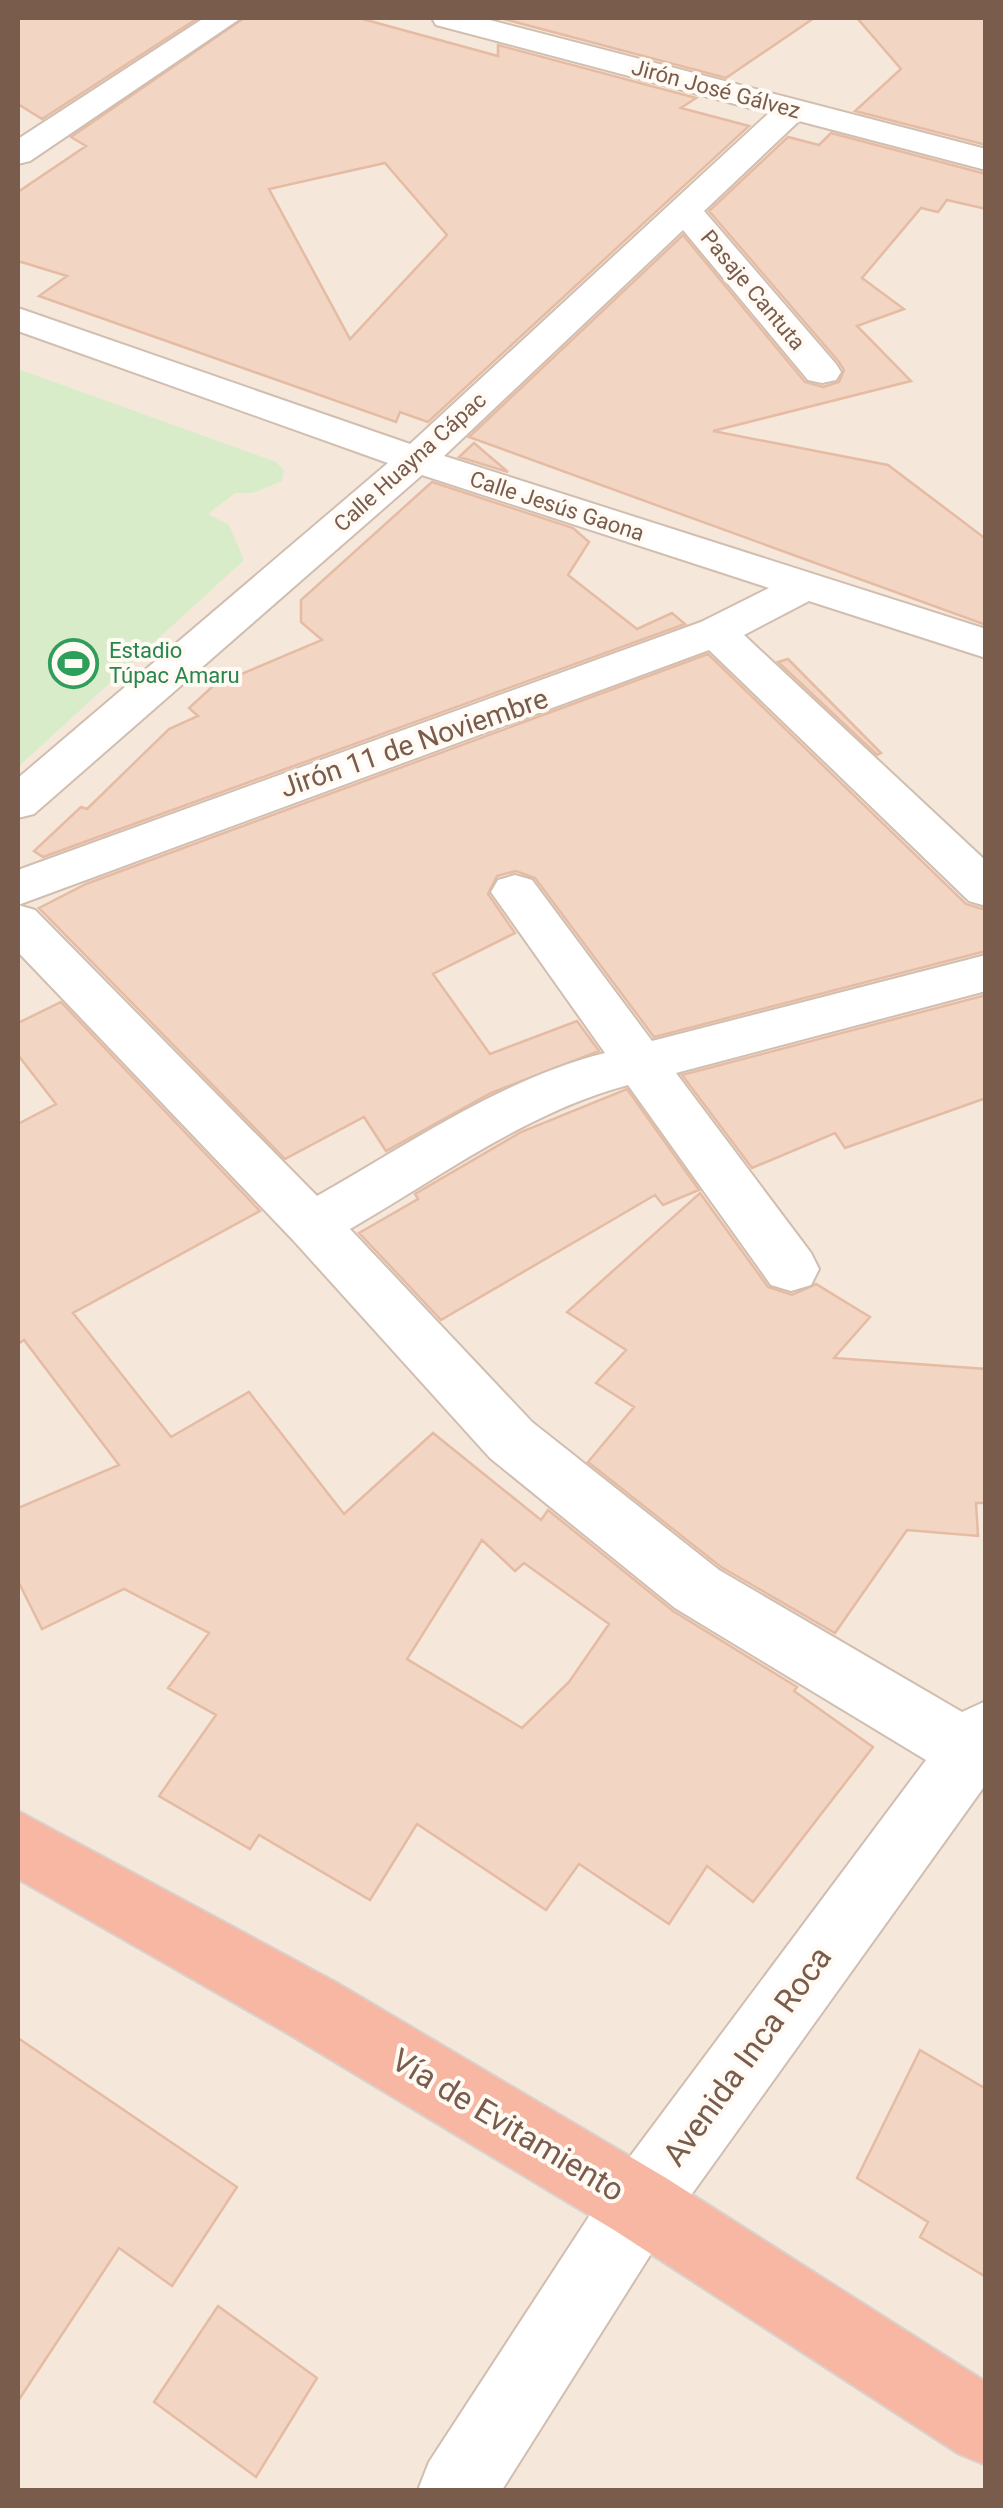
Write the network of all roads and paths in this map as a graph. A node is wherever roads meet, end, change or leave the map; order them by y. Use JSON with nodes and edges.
{"nodes":[{"id":1,"x":225,"y":18,"type":"edge"},
{"id":2,"x":446,"y":18,"type":"edge"},
{"id":3,"x":792,"y":109,"type":"junction"},
{"id":4,"x":25,"y":139,"type":"edge"},
{"id":5,"x":986,"y":160,"type":"edge"},
{"id":6,"x":683,"y":208,"type":"junction"},
{"id":7,"x":18,"y":319,"type":"edge"},
{"id":8,"x":822,"y":372,"type":"dead end"},
{"id":9,"x":416,"y":460,"type":"junction"},
{"id":10,"x":806,"y":586,"type":"junction"},
{"id":11,"x":716,"y":632,"type":"junction"},
{"id":12,"x":986,"y":644,"type":"edge"},
{"id":13,"x":18,"y":803,"type":"edge"},
{"id":14,"x":18,"y":888,"type":"edge"},
{"id":15,"x":986,"y":889,"type":"edge"},
{"id":16,"x":515,"y":892,"type":"dead end"},
{"id":17,"x":18,"y":922,"type":"edge"},
{"id":18,"x":986,"y":973,"type":"edge"},
{"id":19,"x":641,"y":1063,"type":"junction"},
{"id":20,"x":312,"y":1225,"type":"junction"},
{"id":21,"x":791,"y":1269,"type":"dead end"},
{"id":22,"x":978,"y":1742,"type":"edge"},
{"id":23,"x":18,"y":1843,"type":"edge"},
{"id":24,"x":640,"y":2204,"type":"junction"},
{"id":25,"x":986,"y":2427,"type":"edge"},
{"id":26,"x":457,"y":2490,"type":"edge"}],
"edges":[{"from":1,"to":4,"type":"street"},
{"from":2,"to":3,"type":"street","name":"Jirón José Gálvez"},
{"from":3,"to":5,"type":"street","name":"Jirón José Gálvez"},
{"from":3,"to":6,"type":"street","name":"Calle Huayna Cápac"},
{"from":6,"to":8,"type":"street","name":"Pasaje Cantuta"},
{"from":6,"to":9,"type":"street","name":"Calle Huayna Cápac"},
{"from":7,"to":9,"type":"street","name":"Calle Jesús Gaona"},
{"from":9,"to":10,"type":"street","name":"Calle Jesús Gaona"},
{"from":9,"to":13,"type":"street","name":"Calle Huayna Cápac"},
{"from":10,"to":11,"type":"street","name":"Jirón 11 de Noviembre"},
{"from":10,"to":12,"type":"street","name":"Calle Jesús Gaona"},
{"from":11,"to":14,"type":"street","name":"Jirón 11 de Noviembre"},
{"from":11,"to":15,"type":"street"},
{"from":16,"to":19,"type":"street"},
{"from":17,"to":20,"type":"street"},
{"from":18,"to":19,"type":"street"},
{"from":19,"to":20,"type":"street"},
{"from":19,"to":21,"type":"street"},
{"from":20,"to":22,"type":"street"},
{"from":22,"to":24,"type":"street","name":"Avenida Inca Roca"},
{"from":23,"to":24,"type":"highway","name":"Vía de Evitamiento"},
{"from":24,"to":25,"type":"highway","name":"Vía de Evitamiento"},
{"from":24,"to":26,"type":"street","name":"Avenida Inca Roca"}]}
